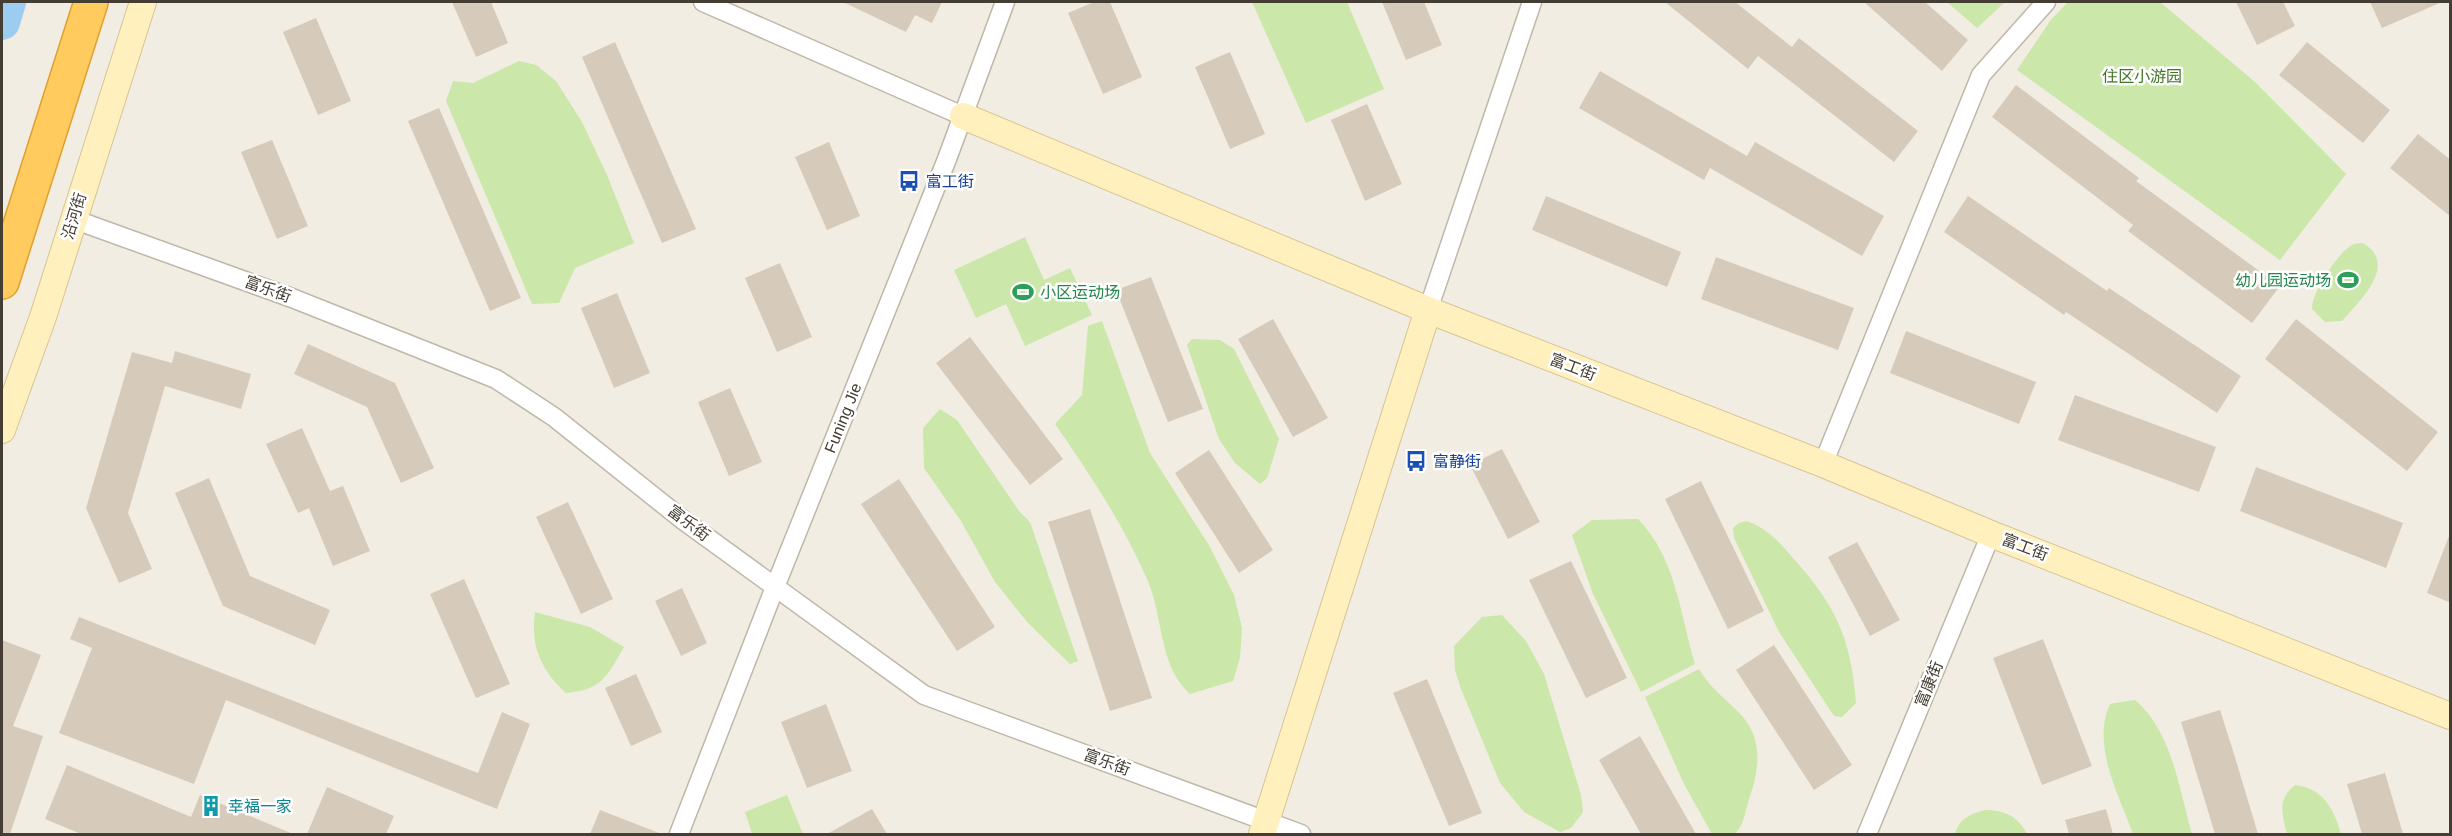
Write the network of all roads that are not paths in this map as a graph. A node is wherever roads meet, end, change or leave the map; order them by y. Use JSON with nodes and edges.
{"nodes":[{"id":1,"x":67,"y":2,"type":"edge"},
{"id":2,"x":91,"y":2,"type":"edge"},
{"id":3,"x":143,"y":2,"type":"edge"},
{"id":4,"x":703,"y":2,"type":"edge"},
{"id":5,"x":1005,"y":2,"type":"edge"},
{"id":6,"x":1532,"y":2,"type":"edge"},
{"id":7,"x":2046,"y":2,"type":"edge"},
{"id":8,"x":963,"y":116,"type":"junction"},
{"id":9,"x":2,"y":213,"type":"edge"},
{"id":10,"x":73,"y":219,"type":"junction"},
{"id":11,"x":2,"y":282,"type":"edge"},
{"id":12,"x":1428,"y":310,"type":"junction"},
{"id":13,"x":2,"y":430,"type":"edge"},
{"id":14,"x":1823,"y":464,"type":"junction"},
{"id":15,"x":1991,"y":534,"type":"junction"},
{"id":16,"x":775,"y":587,"type":"junction"},
{"id":17,"x":2451,"y":716,"type":"edge"},
{"id":18,"x":1264,"y":828,"type":"edge"},
{"id":19,"x":679,"y":834,"type":"edge"},
{"id":20,"x":1301,"y":834,"type":"edge"},
{"id":21,"x":1867,"y":834,"type":"edge"}],
"edges":[{"from":1,"to":9,"type":"highway"},
{"from":2,"to":11,"type":"highway"},
{"from":3,"to":10,"type":"street","name":"沿河街"},
{"from":4,"to":8,"type":"street","name":"富工街"},
{"from":5,"to":8,"type":"street","name":"Funing Jie"},
{"from":6,"to":12,"type":"street"},
{"from":7,"to":14,"type":"street"},
{"from":8,"to":12,"type":"street","name":"富工街"},
{"from":8,"to":16,"type":"street","name":"Funing Jie"},
{"from":10,"to":13,"type":"street","name":"沿河街"},
{"from":10,"to":16,"type":"street","name":"富乐街"},
{"from":12,"to":14,"type":"street","name":"富工街"},
{"from":12,"to":18,"type":"street"},
{"from":14,"to":15,"type":"street","name":"富工街"},
{"from":15,"to":17,"type":"street","name":"富工街"},
{"from":15,"to":21,"type":"street","name":"富康街"},
{"from":16,"to":18,"type":"street","name":"富乐街"},
{"from":16,"to":19,"type":"street","name":"Funing Jie"},
{"from":18,"to":20,"type":"street","name":"富乐街"}]}
